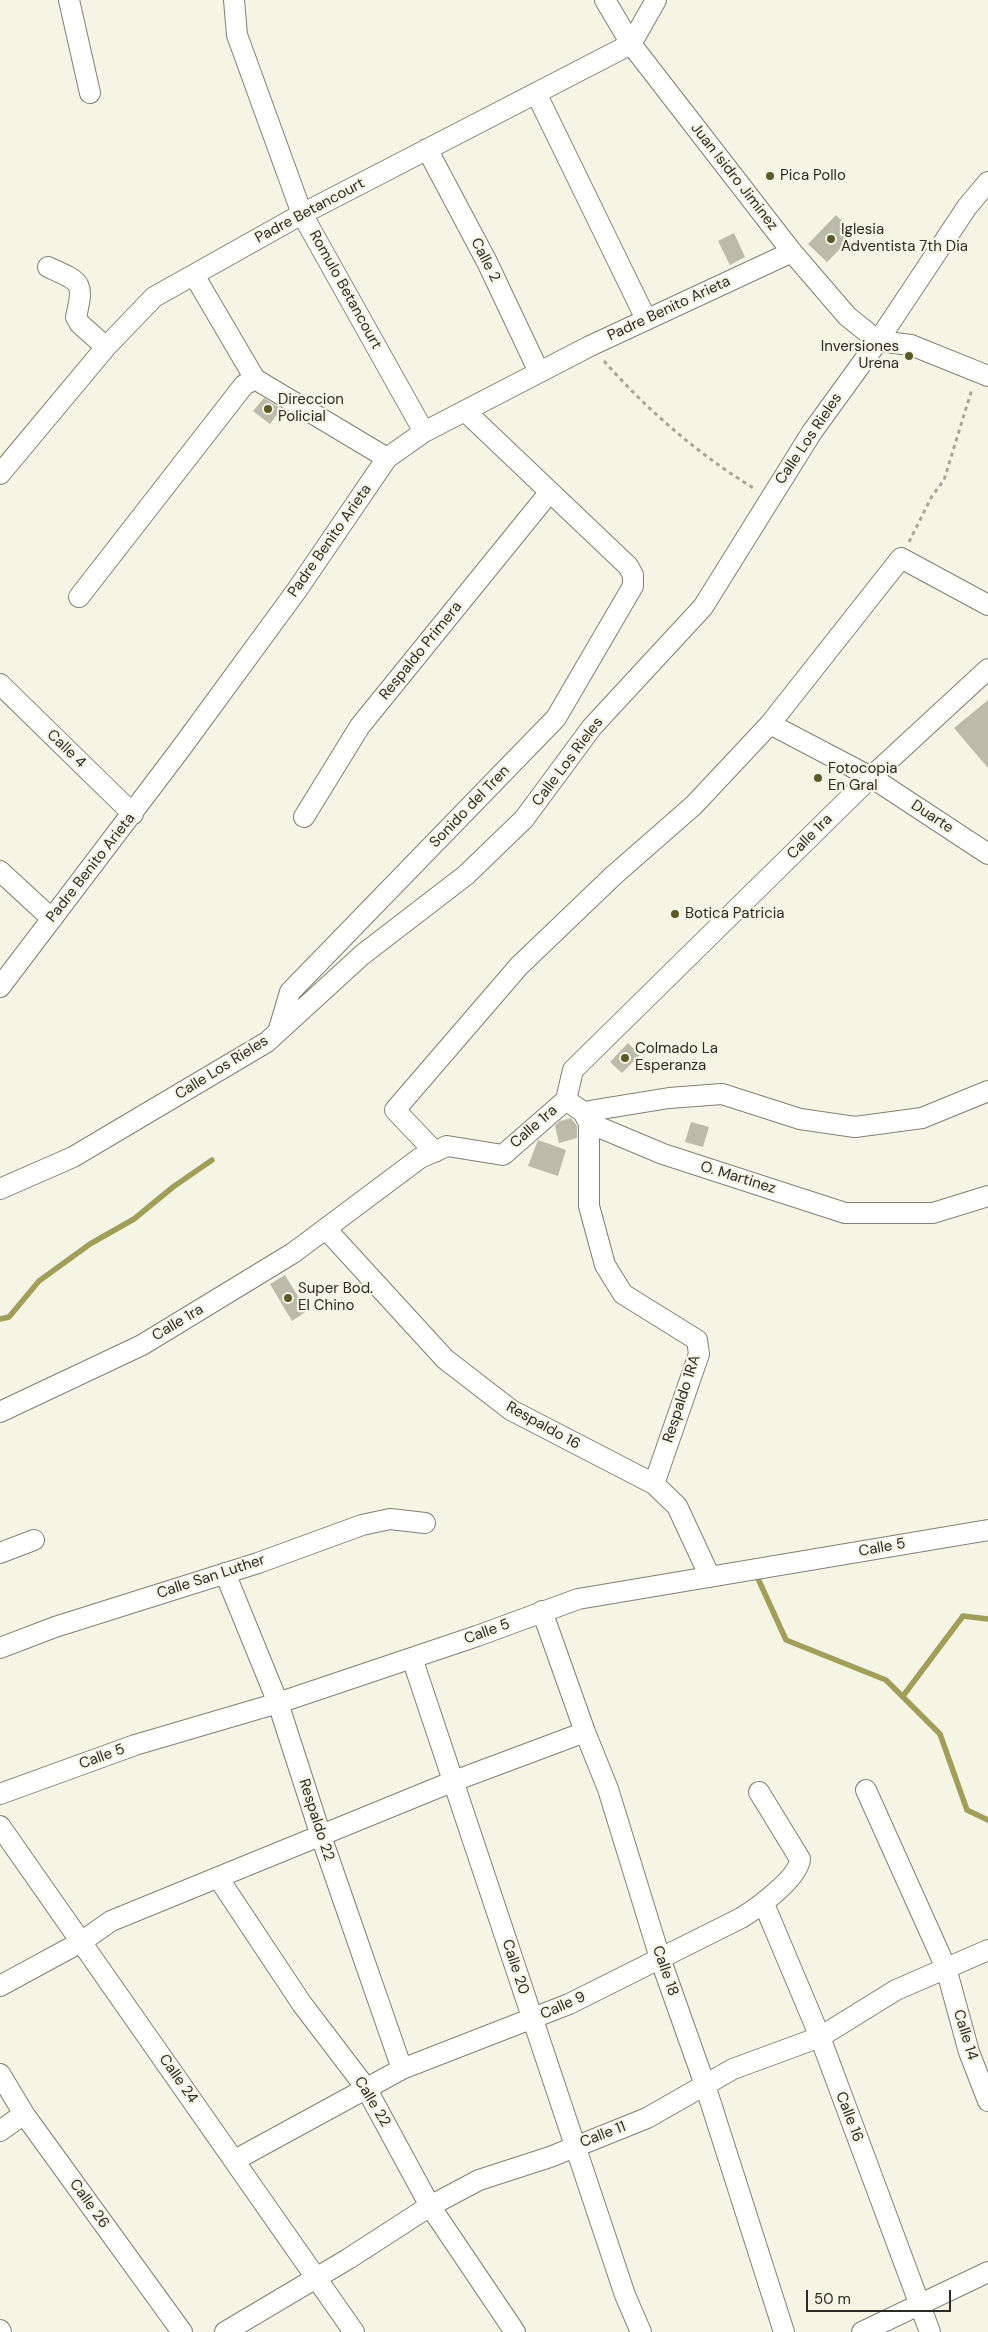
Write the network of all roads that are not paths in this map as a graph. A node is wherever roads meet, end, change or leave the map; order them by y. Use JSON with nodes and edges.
{"nodes":[{"id":1,"x":69,"y":0,"type":"edge"},
{"id":2,"x":234,"y":0,"type":"edge"},
{"id":3,"x":605,"y":0,"type":"edge"},
{"id":4,"x":656,"y":0,"type":"edge"},
{"id":5,"x":631,"y":44,"type":"junction"},
{"id":6,"x":90,"y":93,"type":"dead end"},
{"id":7,"x":536,"y":93,"type":"junction"},
{"id":8,"x":427,"y":149,"type":"junction"},
{"id":9,"x":988,"y":182,"type":"edge"},
{"id":10,"x":302,"y":214,"type":"junction"},
{"id":11,"x":792,"y":252,"type":"junction"},
{"id":12,"x":48,"y":267,"type":"dead end"},
{"id":13,"x":194,"y":275,"type":"junction"},
{"id":14,"x":646,"y":319,"type":"junction"},
{"id":15,"x":878,"y":341,"type":"junction"},
{"id":16,"x":106,"y":347,"type":"junction"},
{"id":17,"x":539,"y":372,"type":"junction"},
{"id":18,"x":983,"y":374,"type":"edge"},
{"id":19,"x":255,"y":378,"type":"junction"},
{"id":20,"x":465,"y":411,"type":"junction"},
{"id":21,"x":424,"y":432,"type":"junction"},
{"id":22,"x":387,"y":458,"type":"junction"},
{"id":23,"x":0,"y":474,"type":"edge"},
{"id":24,"x":549,"y":493,"type":"junction"},
{"id":25,"x":80,"y":597,"type":"dead end"},
{"id":26,"x":988,"y":605,"type":"edge"},
{"id":27,"x":988,"y":669,"type":"edge"},
{"id":28,"x":0,"y":684,"type":"edge"},
{"id":29,"x":770,"y":724,"type":"junction"},
{"id":30,"x":871,"y":777,"type":"junction"},
{"id":31,"x":133,"y":814,"type":"junction"},
{"id":32,"x":304,"y":817,"type":"dead end"},
{"id":33,"x":988,"y":854,"type":"edge"},
{"id":34,"x":0,"y":871,"type":"edge"},
{"id":35,"x":52,"y":919,"type":"junction"},
{"id":36,"x":0,"y":987,"type":"edge"},
{"id":37,"x":279,"y":1030,"type":"junction"},
{"id":38,"x":988,"y":1091,"type":"edge"},
{"id":39,"x":566,"y":1100,"type":"junction"},
{"id":40,"x":586,"y":1117,"type":"junction"},
{"id":41,"x":434,"y":1152,"type":"junction"},
{"id":42,"x":0,"y":1189,"type":"edge"},
{"id":43,"x":988,"y":1196,"type":"edge"},
{"id":44,"x":326,"y":1229,"type":"junction"},
{"id":45,"x":0,"y":1412,"type":"edge"},
{"id":46,"x":654,"y":1484,"type":"junction"},
{"id":47,"x":425,"y":1523,"type":"dead end"},
{"id":48,"x":988,"y":1530,"type":"edge"},
{"id":49,"x":34,"y":1540,"type":"dead end"},
{"id":50,"x":0,"y":1553,"type":"edge"},
{"id":51,"x":225,"y":1573,"type":"junction"},
{"id":52,"x":710,"y":1577,"type":"junction"},
{"id":53,"x":542,"y":1611,"type":"junction"},
{"id":54,"x":0,"y":1648,"type":"edge"},
{"id":55,"x":412,"y":1658,"type":"junction"},
{"id":56,"x":278,"y":1703,"type":"junction"},
{"id":57,"x":585,"y":1732,"type":"junction"},
{"id":58,"x":454,"y":1781,"type":"junction"},
{"id":59,"x":866,"y":1790,"type":"dead end"},
{"id":60,"x":759,"y":1792,"type":"dead end"},
{"id":61,"x":0,"y":1794,"type":"edge"},
{"id":62,"x":0,"y":1826,"type":"edge"},
{"id":63,"x":321,"y":1836,"type":"junction"},
{"id":64,"x":219,"y":1879,"type":"junction"},
{"id":65,"x":764,"y":1904,"type":"junction"},
{"id":66,"x":81,"y":1942,"type":"junction"},
{"id":67,"x":988,"y":1950,"type":"edge"},
{"id":68,"x":660,"y":1958,"type":"junction"},
{"id":69,"x":946,"y":1968,"type":"junction"},
{"id":70,"x":0,"y":1986,"type":"edge"},
{"id":71,"x":532,"y":2019,"type":"junction"},
{"id":72,"x":820,"y":2037,"type":"junction"},
{"id":73,"x":402,"y":2069,"type":"junction"},
{"id":74,"x":0,"y":2074,"type":"edge"},
{"id":75,"x":705,"y":2085,"type":"junction"},
{"id":76,"x":366,"y":2088,"type":"junction"},
{"id":77,"x":988,"y":2101,"type":"edge"},
{"id":78,"x":24,"y":2114,"type":"junction"},
{"id":79,"x":0,"y":2131,"type":"edge"},
{"id":80,"x":575,"y":2146,"type":"junction"},
{"id":81,"x":235,"y":2160,"type":"junction"},
{"id":82,"x":430,"y":2206,"type":"junction"},
{"id":83,"x":988,"y":2272,"type":"edge"},
{"id":84,"x":316,"y":2278,"type":"junction"},
{"id":85,"x":920,"y":2304,"type":"junction"},
{"id":86,"x":182,"y":2332,"type":"edge"},
{"id":87,"x":225,"y":2332,"type":"edge"},
{"id":88,"x":354,"y":2332,"type":"edge"},
{"id":89,"x":515,"y":2332,"type":"edge"},
{"id":90,"x":641,"y":2332,"type":"edge"},
{"id":91,"x":784,"y":2332,"type":"edge"},
{"id":92,"x":862,"y":2332,"type":"edge"},
{"id":93,"x":930,"y":2332,"type":"edge"}],
"edges":[{"from":1,"to":6,"type":"street"},
{"from":2,"to":10,"type":"street","name":"Romulo Betancourt"},
{"from":3,"to":5,"type":"street","name":"Juan Isidro Jiminez"},
{"from":4,"to":5,"type":"street"},
{"from":5,"to":7,"type":"street","name":"Padre Betancourt"},
{"from":5,"to":11,"type":"street","name":"Juan Isidro Jiminez"},
{"from":7,"to":8,"type":"street","name":"Padre Betancourt"},
{"from":7,"to":14,"type":"street"},
{"from":8,"to":10,"type":"street","name":"Padre Betancourt"},
{"from":8,"to":17,"type":"street","name":"Calle 2"},
{"from":9,"to":15,"type":"street","name":"Calle Los Rieles"},
{"from":10,"to":13,"type":"street","name":"Padre Betancourt"},
{"from":10,"to":21,"type":"street","name":"Romulo Betancourt"},
{"from":11,"to":14,"type":"street","name":"Padre Benito Arieta"},
{"from":11,"to":15,"type":"street","name":"Juan Isidro Jiminez"},
{"from":12,"to":16,"type":"street"},
{"from":13,"to":16,"type":"street","name":"Padre Betancourt"},
{"from":13,"to":19,"type":"street"},
{"from":14,"to":17,"type":"street","name":"Padre Benito Arieta"},
{"from":15,"to":18,"type":"street"},
{"from":15,"to":37,"type":"street","name":"Calle Los Rieles"},
{"from":16,"to":23,"type":"street","name":"Padre Betancourt"},
{"from":17,"to":20,"type":"street","name":"Padre Benito Arieta"},
{"from":19,"to":22,"type":"street"},
{"from":19,"to":25,"type":"street"},
{"from":20,"to":21,"type":"street","name":"Padre Benito Arieta"},
{"from":20,"to":24,"type":"street"},
{"from":21,"to":22,"type":"street","name":"Padre Benito Arieta"},
{"from":22,"to":31,"type":"street","name":"Padre Benito Arieta"},
{"from":24,"to":32,"type":"street","name":"Respaldo Primera"},
{"from":24,"to":37,"type":"street","name":"Sonido del Tren"},
{"from":26,"to":29,"type":"street"},
{"from":27,"to":30,"type":"street","name":"Calle 1ra"},
{"from":28,"to":31,"type":"street","name":"Calle 4"},
{"from":29,"to":30,"type":"street","name":"Duarte"},
{"from":29,"to":41,"type":"street"},
{"from":30,"to":33,"type":"street","name":"Duarte"},
{"from":30,"to":39,"type":"street","name":"Calle 1ra"},
{"from":31,"to":35,"type":"street","name":"Padre Benito Arieta"},
{"from":34,"to":35,"type":"street"},
{"from":35,"to":36,"type":"street","name":"Padre Benito Arieta"},
{"from":37,"to":42,"type":"street","name":"Calle Los Rieles"},
{"from":38,"to":40,"type":"street"},
{"from":39,"to":40,"type":"street"},
{"from":39,"to":41,"type":"street","name":"Calle 1ra"},
{"from":40,"to":43,"type":"street","name":"O. Martinez"},
{"from":40,"to":46,"type":"street","name":"Respaldo 1RA"},
{"from":41,"to":44,"type":"street","name":"Calle 1ra"},
{"from":44,"to":45,"type":"street","name":"Calle 1ra"},
{"from":44,"to":46,"type":"street","name":"Respaldo 16"},
{"from":46,"to":52,"type":"street","name":"Respaldo 16"},
{"from":47,"to":51,"type":"street","name":"Calle San Luther"},
{"from":48,"to":52,"type":"street","name":"Calle 5"},
{"from":49,"to":50,"type":"street"},
{"from":51,"to":54,"type":"street","name":"Calle San Luther"},
{"from":51,"to":56,"type":"street","name":"Respaldo 22"},
{"from":52,"to":53,"type":"street","name":"Calle 5"},
{"from":53,"to":55,"type":"street","name":"Calle 5"},
{"from":53,"to":57,"type":"street","name":"Calle 18"},
{"from":55,"to":56,"type":"street","name":"Calle 5"},
{"from":55,"to":58,"type":"street","name":"Calle 20"},
{"from":56,"to":61,"type":"street","name":"Calle 5"},
{"from":56,"to":63,"type":"street","name":"Respaldo 22"},
{"from":57,"to":58,"type":"street"},
{"from":57,"to":68,"type":"street","name":"Calle 18"},
{"from":58,"to":63,"type":"street"},
{"from":58,"to":71,"type":"street","name":"Calle 20"},
{"from":59,"to":69,"type":"street","name":"Calle 14"},
{"from":60,"to":65,"type":"street","name":"Calle 9"},
{"from":62,"to":66,"type":"street","name":"Calle 24"},
{"from":63,"to":64,"type":"street"},
{"from":63,"to":73,"type":"street","name":"Respaldo 22"},
{"from":64,"to":66,"type":"street"},
{"from":64,"to":76,"type":"street","name":"Calle 22"},
{"from":65,"to":68,"type":"street","name":"Calle 9"},
{"from":65,"to":72,"type":"street","name":"Calle 16"},
{"from":66,"to":70,"type":"street"},
{"from":66,"to":81,"type":"street","name":"Calle 24"},
{"from":67,"to":69,"type":"street","name":"Calle 11"},
{"from":68,"to":71,"type":"street","name":"Calle 9"},
{"from":68,"to":75,"type":"street","name":"Calle 18"},
{"from":69,"to":72,"type":"street","name":"Calle 11"},
{"from":69,"to":77,"type":"street","name":"Calle 14"},
{"from":71,"to":73,"type":"street","name":"Calle 9"},
{"from":71,"to":80,"type":"street","name":"Calle 20"},
{"from":72,"to":75,"type":"street","name":"Calle 11"},
{"from":72,"to":85,"type":"street","name":"Calle 16"},
{"from":73,"to":76,"type":"street","name":"Calle 9"},
{"from":74,"to":78,"type":"street","name":"Calle 26"},
{"from":75,"to":80,"type":"street","name":"Calle 11"},
{"from":75,"to":91,"type":"street","name":"Calle 18"},
{"from":76,"to":81,"type":"street","name":"Calle 9"},
{"from":76,"to":82,"type":"street","name":"Calle 22"},
{"from":78,"to":79,"type":"street"},
{"from":78,"to":86,"type":"street","name":"Calle 26"},
{"from":80,"to":82,"type":"street","name":"Calle 11"},
{"from":80,"to":90,"type":"street","name":"Calle 20"},
{"from":81,"to":84,"type":"street","name":"Calle 24"},
{"from":82,"to":84,"type":"street","name":"Calle 11"},
{"from":82,"to":89,"type":"street","name":"Calle 22"},
{"from":83,"to":85,"type":"street"},
{"from":84,"to":87,"type":"street","name":"Calle 11"},
{"from":84,"to":88,"type":"street","name":"Calle 24"},
{"from":85,"to":92,"type":"street"},
{"from":85,"to":93,"type":"street","name":"Calle 16"}]}
